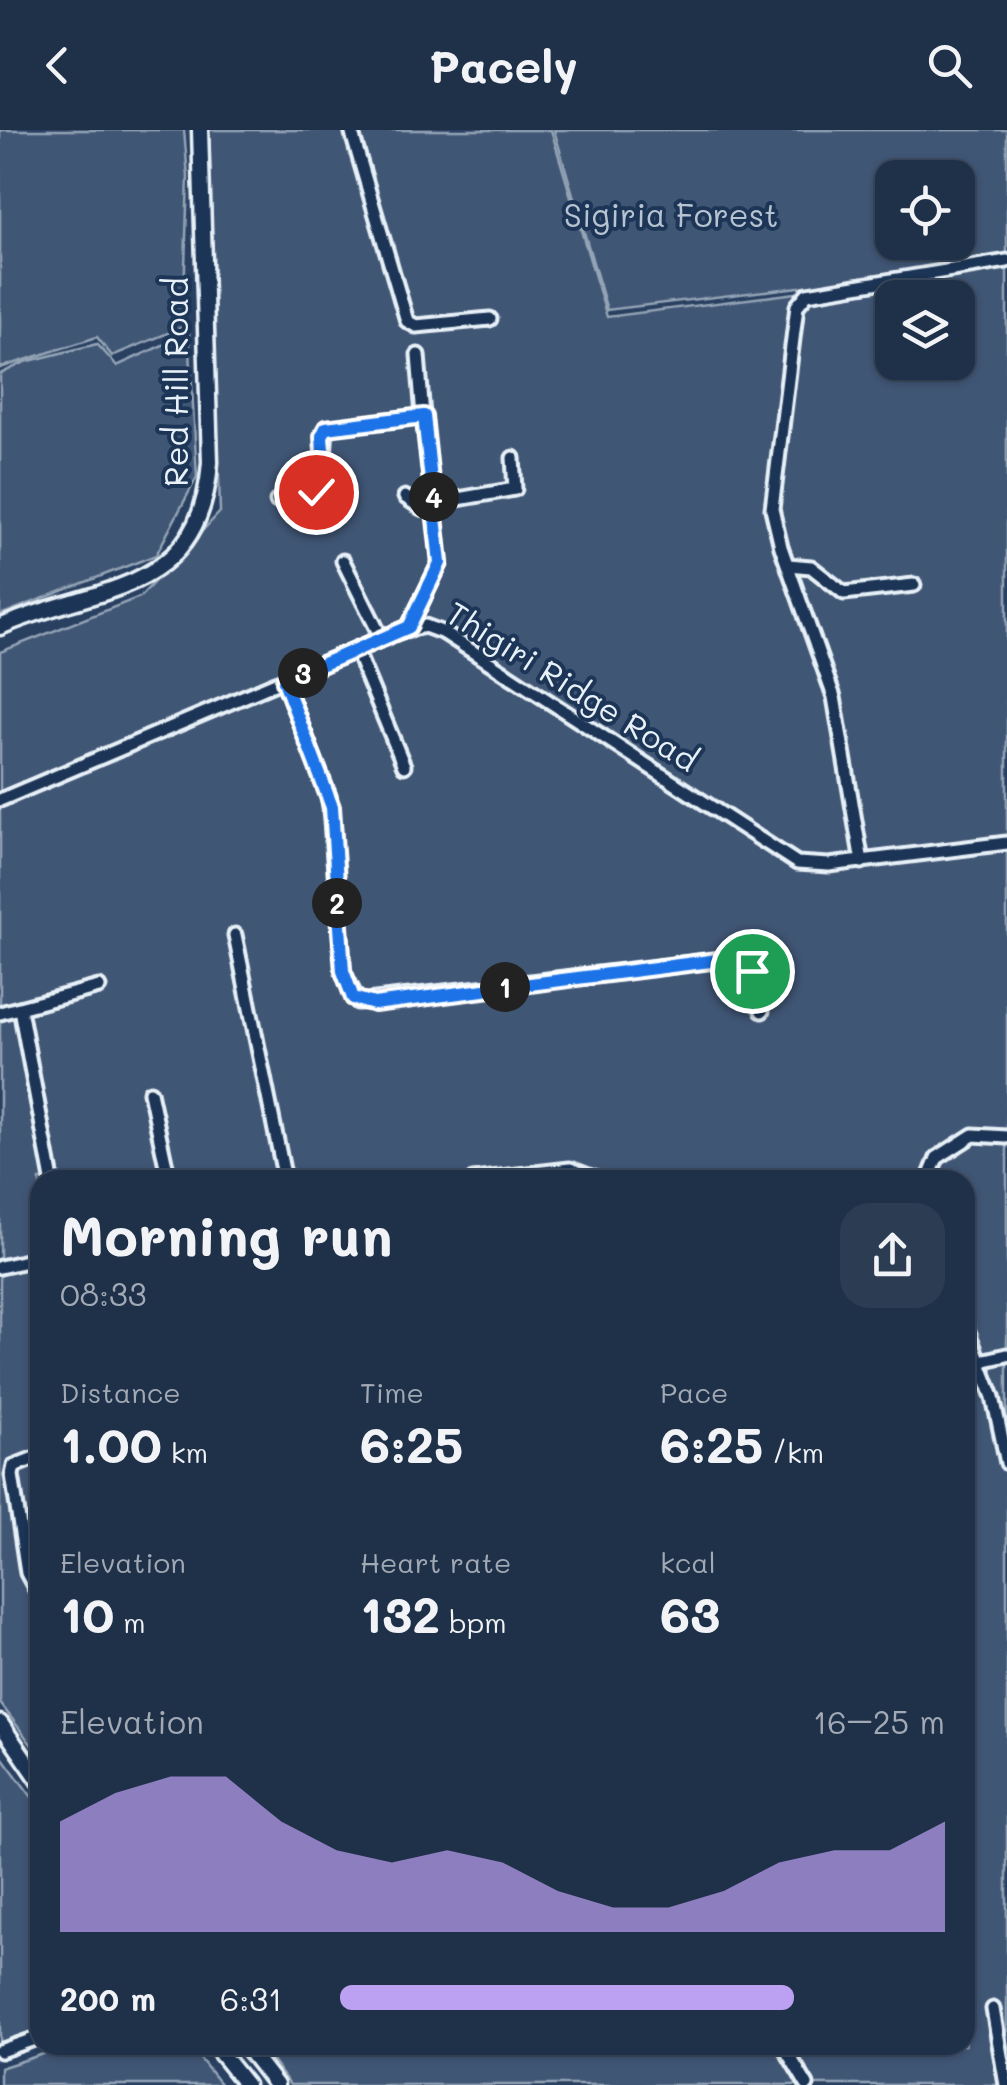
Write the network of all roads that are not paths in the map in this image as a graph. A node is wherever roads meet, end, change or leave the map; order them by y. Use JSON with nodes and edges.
{"nodes":[{"id":1,"x":200,"y":130,"type":"edge"},
{"id":2,"x":350,"y":130,"type":"edge"},
{"id":3,"x":1007,"y":260,"type":"edge"},
{"id":4,"x":490,"y":320,"type":"dead end"},
{"id":5,"x":418,"y":355,"type":"dead end"},
{"id":6,"x":424,"y":416,"type":"junction"},
{"id":7,"x":513,"y":458,"type":"dead end"},
{"id":8,"x":406,"y":498,"type":"dead end"},
{"id":9,"x":277,"y":501,"type":"dead end"},
{"id":10,"x":435,"y":507,"type":"junction"},
{"id":11,"x":343,"y":561,"type":"dead end"},
{"id":12,"x":788,"y":565,"type":"junction"},
{"id":13,"x":914,"y":585,"type":"dead end"},
{"id":14,"x":0,"y":627,"type":"edge"},
{"id":15,"x":409,"y":627,"type":"junction"},
{"id":16,"x":382,"y":638,"type":"junction"},
{"id":17,"x":356,"y":650,"type":"junction"},
{"id":18,"x":284,"y":681,"type":"junction"},
{"id":19,"x":404,"y":766,"type":"dead end"},
{"id":20,"x":0,"y":800,"type":"edge"},
{"id":21,"x":1007,"y":843,"type":"edge"},
{"id":22,"x":862,"y":862,"type":"junction"},
{"id":23,"x":236,"y":935,"type":"dead end"},
{"id":24,"x":99,"y":987,"type":"dead end"},
{"id":25,"x":20,"y":1009,"type":"junction"},
{"id":26,"x":762,"y":1011,"type":"dead end"},
{"id":27,"x":0,"y":1013,"type":"edge"},
{"id":28,"x":150,"y":1092,"type":"dead end"},
{"id":29,"x":1007,"y":1137,"type":"edge"},
{"id":30,"x":50,"y":1170,"type":"edge"},
{"id":31,"x":167,"y":1170,"type":"edge"},
{"id":32,"x":282,"y":1170,"type":"edge"},
{"id":33,"x":932,"y":1170,"type":"edge"},
{"id":34,"x":30,"y":1260,"type":"edge"},
{"id":35,"x":0,"y":1267,"type":"edge"},
{"id":36,"x":975,"y":1347,"type":"edge"},
{"id":37,"x":1007,"y":1355,"type":"edge"},
{"id":38,"x":981,"y":1361,"type":"junction"},
{"id":39,"x":30,"y":1460,"type":"edge"},
{"id":40,"x":1007,"y":1463,"type":"edge"},
{"id":41,"x":30,"y":1576,"type":"edge"},
{"id":42,"x":0,"y":1724,"type":"edge"},
{"id":43,"x":30,"y":1764,"type":"edge"},
{"id":44,"x":993,"y":2009,"type":"dead end"},
{"id":45,"x":30,"y":2040,"type":"edge"},
{"id":46,"x":0,"y":2051,"type":"edge"},
{"id":47,"x":222,"y":2055,"type":"edge"},
{"id":48,"x":253,"y":2055,"type":"edge"},
{"id":49,"x":789,"y":2055,"type":"edge"},
{"id":50,"x":246,"y":2085,"type":"edge"},
{"id":51,"x":276,"y":2085,"type":"edge"},
{"id":52,"x":807,"y":2085,"type":"edge"},
{"id":53,"x":1006,"y":2085,"type":"edge"}],
"edges":[{"from":1,"to":14,"type":"main road","name":"Red Hill Road"},
{"from":2,"to":4,"type":"street"},
{"from":3,"to":12,"type":"street"},
{"from":5,"to":6,"type":"street"},
{"from":6,"to":9,"type":"street"},
{"from":6,"to":10,"type":"street"},
{"from":7,"to":10,"type":"street"},
{"from":8,"to":10,"type":"street"},
{"from":10,"to":15,"type":"street"},
{"from":11,"to":16,"type":"street"},
{"from":12,"to":13,"type":"street"},
{"from":12,"to":22,"type":"street"},
{"from":15,"to":16,"type":"street","name":"Thigiri Ridge Road"},
{"from":15,"to":22,"type":"street","name":"Thigiri Ridge Road"},
{"from":16,"to":17,"type":"street","name":"Thigiri Ridge Road"},
{"from":17,"to":18,"type":"street","name":"Thigiri Ridge Road"},
{"from":17,"to":19,"type":"street"},
{"from":18,"to":20,"type":"street","name":"Thigiri Ridge Road"},
{"from":18,"to":26,"type":"street"},
{"from":21,"to":22,"type":"street","name":"Thigiri Ridge Road"},
{"from":23,"to":32,"type":"street"},
{"from":24,"to":25,"type":"street"},
{"from":25,"to":27,"type":"street"},
{"from":25,"to":30,"type":"street"},
{"from":28,"to":31,"type":"street"},
{"from":29,"to":33,"type":"street"},
{"from":34,"to":35,"type":"street"},
{"from":36,"to":38,"type":"street"},
{"from":37,"to":38,"type":"street"},
{"from":38,"to":40,"type":"street"},
{"from":39,"to":41,"type":"street"},
{"from":42,"to":43,"type":"main road"},
{"from":44,"to":53,"type":"street"},
{"from":45,"to":46,"type":"street"},
{"from":47,"to":50,"type":"main road"},
{"from":48,"to":51,"type":"main road"},
{"from":49,"to":52,"type":"street"}]}
